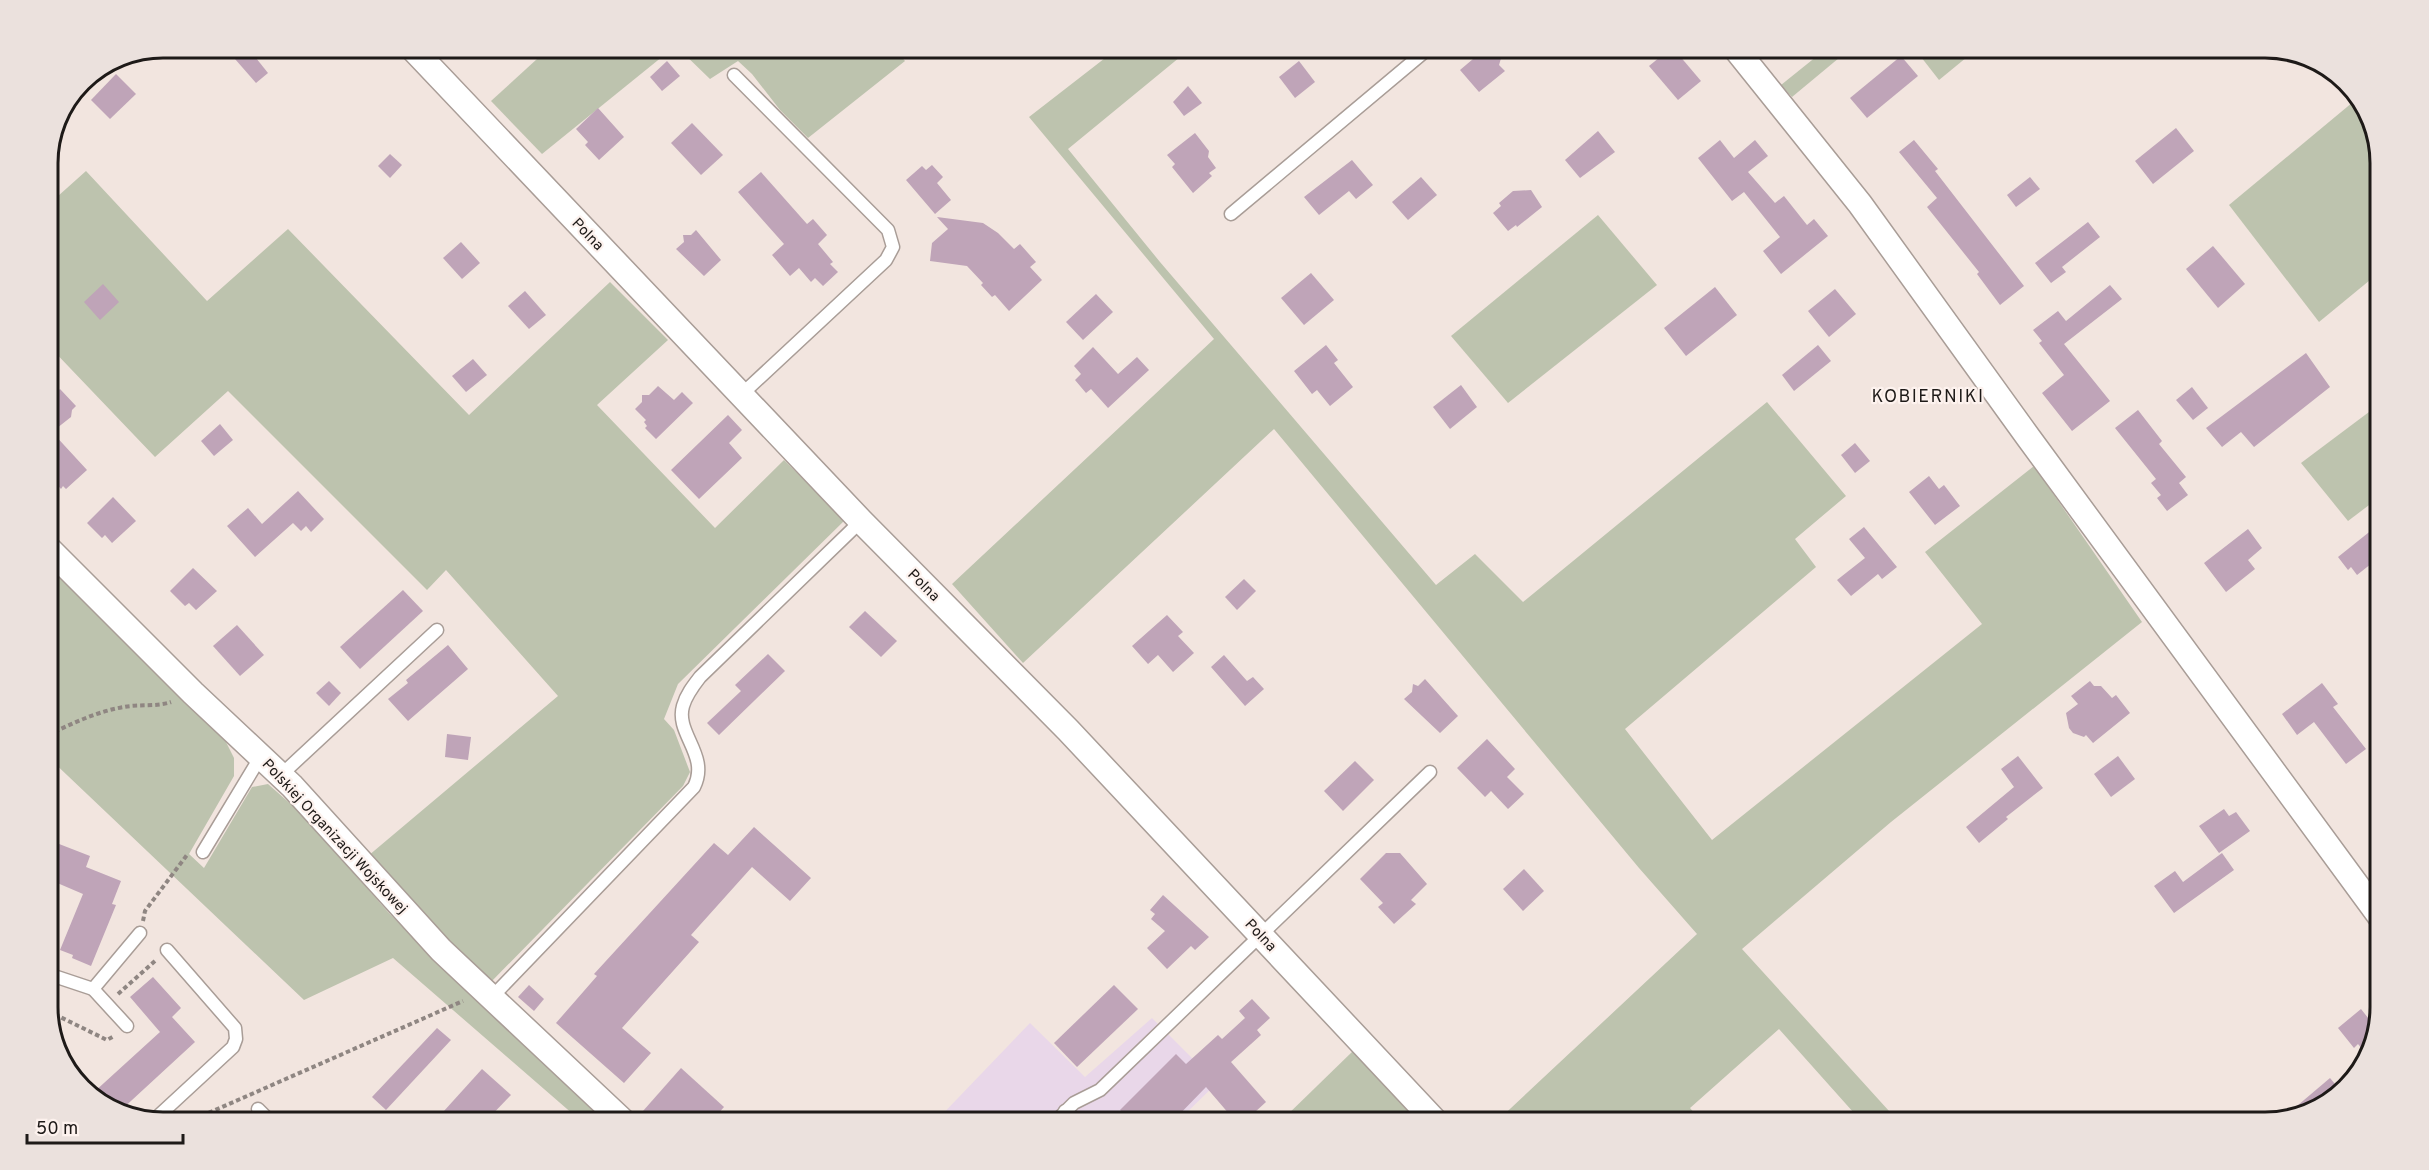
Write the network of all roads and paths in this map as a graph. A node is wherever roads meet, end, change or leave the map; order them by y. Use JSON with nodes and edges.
{"nodes":[{"id":1,"x":1417,"y":58,"type":"edge"},
{"id":2,"x":1744,"y":58,"type":"edge"},
{"id":3,"x":422,"y":59,"type":"edge"},
{"id":4,"x":734,"y":75,"type":"dead end"},
{"id":5,"x":1231,"y":214,"type":"dead end"},
{"id":6,"x":741,"y":395,"type":"junction"},
{"id":7,"x":861,"y":521,"type":"junction"},
{"id":8,"x":59,"y":559,"type":"edge"},
{"id":9,"x":436,"y":630,"type":"dead end"},
{"id":10,"x":189,"y":690,"type":"junction"},
{"id":11,"x":59,"y":730,"type":"edge"},
{"id":12,"x":261,"y":756,"type":"junction"},
{"id":13,"x":1430,"y":772,"type":"dead end"},
{"id":14,"x":280,"y":775,"type":"junction"},
{"id":15,"x":197,"y":851,"type":"joint"},
{"id":16,"x":2370,"y":903,"type":"edge"},
{"id":17,"x":140,"y":933,"type":"joint"},
{"id":18,"x":1260,"y":934,"type":"junction"},
{"id":19,"x":167,"y":950,"type":"joint"},
{"id":20,"x":59,"y":977,"type":"edge"},
{"id":21,"x":93,"y":988,"type":"junction"},
{"id":22,"x":489,"y":994,"type":"junction"},
{"id":23,"x":106,"y":1004,"type":"junction"},
{"id":24,"x":60,"y":1017,"type":"edge"},
{"id":25,"x":126,"y":1026,"type":"joint"},
{"id":26,"x":258,"y":1109,"type":"dead end"},
{"id":27,"x":1065,"y":1111,"type":"edge"},
{"id":28,"x":163,"y":1112,"type":"edge"},
{"id":29,"x":212,"y":1112,"type":"edge"},
{"id":30,"x":261,"y":1112,"type":"edge"},
{"id":31,"x":613,"y":1112,"type":"edge"},
{"id":32,"x":1427,"y":1112,"type":"edge"}],
"edges":[{"from":1,"to":5,"type":"lane"},
{"from":2,"to":16,"type":"street"},
{"from":3,"to":6,"type":"street","name":"Polna"},
{"from":4,"to":6,"type":"lane"},
{"from":6,"to":7,"type":"street","name":"Polna"},
{"from":7,"to":18,"type":"street","name":"Polna"},
{"from":7,"to":22,"type":"lane"},
{"from":8,"to":10,"type":"street","name":"Polskiej Organizacji Wojskowej"},
{"from":9,"to":14,"type":"lane"},
{"from":10,"to":11,"type":"path"},
{"from":10,"to":12,"type":"street","name":"Polskiej Organizacji Wojskowej"},
{"from":12,"to":14,"type":"street","name":"Polskiej Organizacji Wojskowej"},
{"from":12,"to":15,"type":"lane"},
{"from":13,"to":18,"type":"lane"},
{"from":14,"to":22,"type":"street","name":"Polskiej Organizacji Wojskowej"},
{"from":15,"to":17,"type":"path"},
{"from":17,"to":21,"type":"lane"},
{"from":18,"to":27,"type":"lane"},
{"from":18,"to":32,"type":"street","name":"Polna"},
{"from":19,"to":23,"type":"path"},
{"from":19,"to":28,"type":"lane"},
{"from":20,"to":21,"type":"lane"},
{"from":21,"to":23,"type":"lane"},
{"from":22,"to":29,"type":"path"},
{"from":22,"to":31,"type":"street","name":"Polskiej Organizacji Wojskowej"},
{"from":23,"to":25,"type":"lane"},
{"from":24,"to":25,"type":"path"},
{"from":26,"to":30,"type":"lane"}]}
